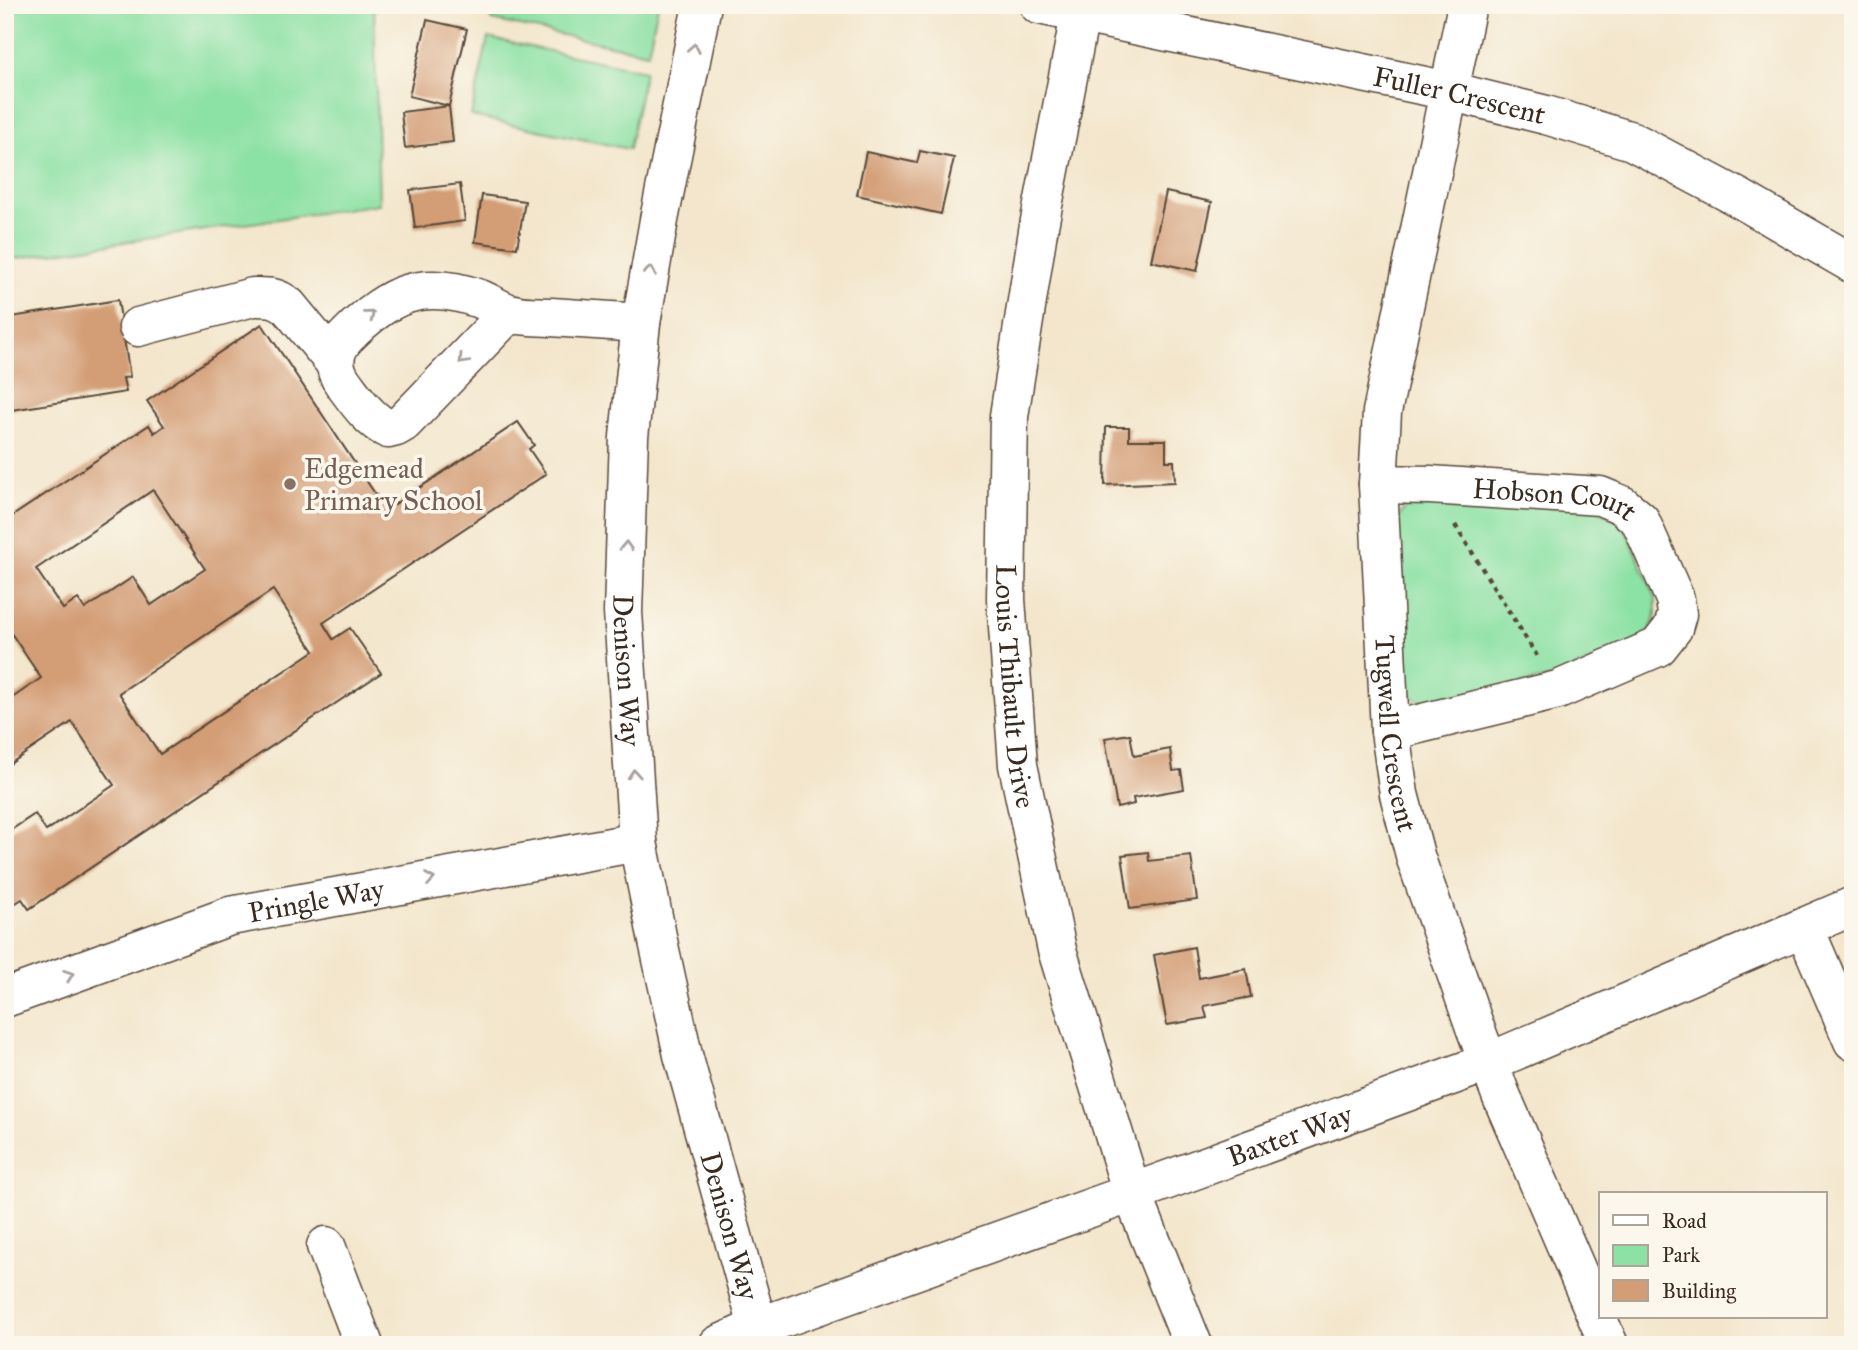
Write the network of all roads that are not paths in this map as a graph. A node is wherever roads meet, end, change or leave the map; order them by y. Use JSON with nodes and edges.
{"nodes":[{"id":1,"x":702,"y":5,"type":"edge"},
{"id":2,"x":1039,"y":5,"type":"edge"},
{"id":3,"x":1467,"y":5,"type":"edge"},
{"id":4,"x":1082,"y":10,"type":"edge"},
{"id":5,"x":1449,"y":91,"type":"junction"},
{"id":6,"x":1853,"y":264,"type":"edge"},
{"id":7,"x":514,"y":314,"type":"junction"},
{"id":8,"x":641,"y":323,"type":"junction"},
{"id":9,"x":138,"y":327,"type":"dead end"},
{"id":10,"x":335,"y":363,"type":"junction"},
{"id":11,"x":1378,"y":484,"type":"junction"},
{"id":12,"x":1390,"y":731,"type":"junction"},
{"id":13,"x":638,"y":842,"type":"junction"},
{"id":14,"x":1853,"y":906,"type":"edge"},
{"id":15,"x":1804,"y":927,"type":"junction"},
{"id":16,"x":5,"y":998,"type":"edge"},
{"id":17,"x":1853,"y":1041,"type":"edge"},
{"id":18,"x":1489,"y":1062,"type":"junction"},
{"id":19,"x":1132,"y":1194,"type":"junction"},
{"id":20,"x":326,"y":1246,"type":"dead end"},
{"id":21,"x":758,"y":1327,"type":"junction"},
{"id":22,"x":364,"y":1345,"type":"edge"},
{"id":23,"x":718,"y":1345,"type":"edge"},
{"id":24,"x":1193,"y":1345,"type":"edge"},
{"id":25,"x":1609,"y":1345,"type":"edge"}],
"edges":[{"from":8,"to":1,"type":"street","name":"Denison Way","one_way":true},
{"from":2,"to":4,"type":"street","name":"Fuller Crescent"},
{"from":3,"to":5,"type":"street","name":"Tugwell Crescent"},
{"from":4,"to":5,"type":"street","name":"Fuller Crescent"},
{"from":4,"to":19,"type":"street","name":"Louis Thibault Drive"},
{"from":5,"to":6,"type":"street","name":"Fuller Crescent"},
{"from":5,"to":11,"type":"street","name":"Tugwell Crescent"},
{"from":7,"to":8,"type":"street"},
{"from":10,"to":7,"type":"street","one_way":true},
{"from":7,"to":10,"type":"street","one_way":true},
{"from":13,"to":8,"type":"street","name":"Denison Way","one_way":true},
{"from":9,"to":10,"type":"street"},
{"from":11,"to":12,"type":"street","name":"Tugwell Crescent"},
{"from":11,"to":12,"type":"street","name":"Hobson Court"},
{"from":12,"to":18,"type":"street","name":"Tugwell Crescent"},
{"from":16,"to":13,"type":"street","name":"Pringle Way","one_way":true},
{"from":13,"to":21,"type":"street","name":"Denison Way"},
{"from":14,"to":15,"type":"street","name":"Baxter Way"},
{"from":15,"to":17,"type":"street"},
{"from":15,"to":18,"type":"street","name":"Baxter Way"},
{"from":18,"to":19,"type":"street","name":"Baxter Way"},
{"from":18,"to":25,"type":"street","name":"Tugwell Crescent"},
{"from":19,"to":21,"type":"street","name":"Baxter Way"},
{"from":19,"to":24,"type":"street","name":"Louis Thibault Drive"},
{"from":20,"to":22,"type":"street"},
{"from":21,"to":23,"type":"street","name":"Baxter Way"}]}
